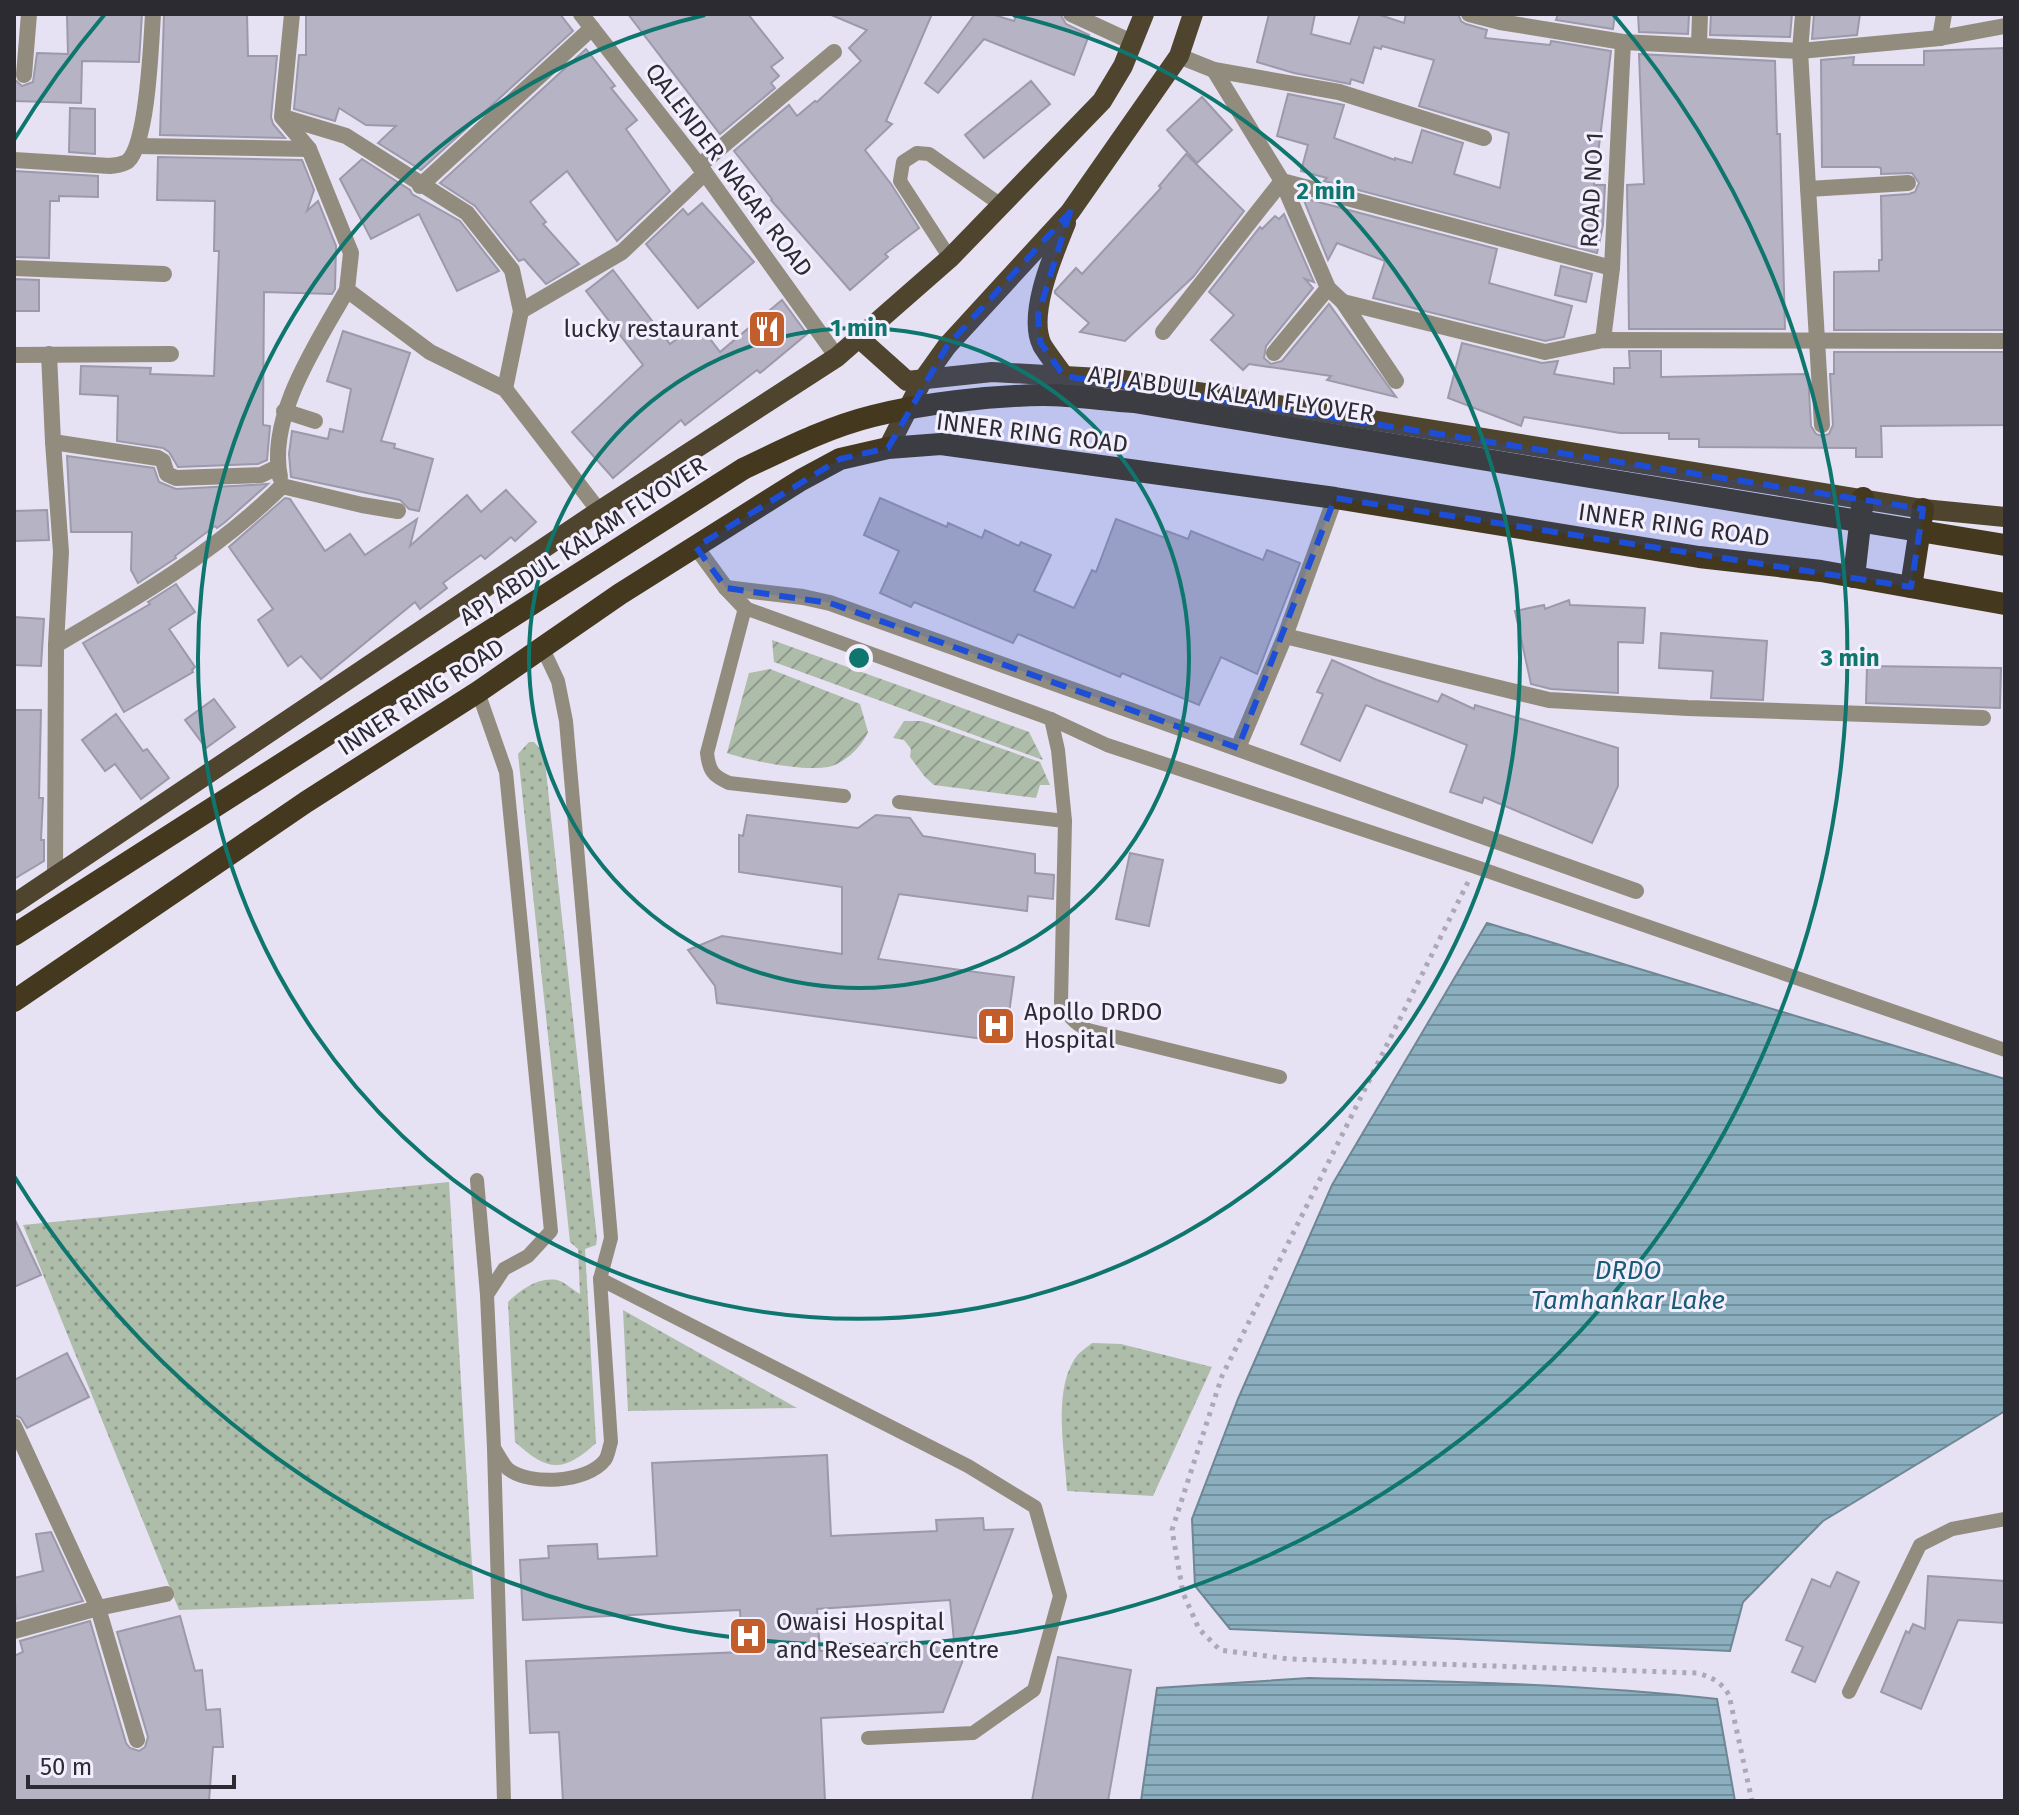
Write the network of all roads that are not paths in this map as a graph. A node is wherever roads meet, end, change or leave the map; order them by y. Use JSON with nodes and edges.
{"nodes":[{"id":1,"x":29,"y":14,"type":"edge"},
{"id":2,"x":153,"y":14,"type":"edge"},
{"id":3,"x":292,"y":14,"type":"edge"},
{"id":4,"x":581,"y":14,"type":"edge"},
{"id":5,"x":1071,"y":14,"type":"edge"},
{"id":6,"x":1144,"y":14,"type":"edge"},
{"id":7,"x":1193,"y":14,"type":"edge"},
{"id":8,"x":1469,"y":14,"type":"edge"},
{"id":9,"x":1700,"y":14,"type":"edge"},
{"id":10,"x":1803,"y":14,"type":"edge"},
{"id":11,"x":1944,"y":14,"type":"edge"},
{"id":12,"x":1501,"y":18,"type":"edge"},
{"id":13,"x":2005,"y":26,"type":"edge"},
{"id":14,"x":592,"y":28,"type":"junction"},
{"id":15,"x":1940,"y":38,"type":"junction"},
{"id":16,"x":1623,"y":42,"type":"junction"},
{"id":17,"x":1134,"y":43,"type":"junction"},
{"id":18,"x":1699,"y":44,"type":"junction"},
{"id":19,"x":1800,"y":51,"type":"junction"},
{"id":20,"x":834,"y":52,"type":"dead end"},
{"id":21,"x":1179,"y":56,"type":"junction"},
{"id":22,"x":1214,"y":70,"type":"junction"},
{"id":23,"x":24,"y":75,"type":"dead end"},
{"id":24,"x":282,"y":117,"type":"junction"},
{"id":25,"x":1484,"y":138,"type":"dead end"},
{"id":26,"x":137,"y":146,"type":"junction"},
{"id":27,"x":309,"y":149,"type":"junction"},
{"id":28,"x":14,"y":160,"type":"edge"},
{"id":29,"x":702,"y":170,"type":"junction"},
{"id":30,"x":1282,"y":181,"type":"junction"},
{"id":31,"x":1908,"y":183,"type":"dead end"},
{"id":32,"x":420,"y":186,"type":"junction"},
{"id":33,"x":1808,"y":189,"type":"junction"},
{"id":34,"x":1001,"y":205,"type":"junction"},
{"id":35,"x":1070,"y":212,"type":"junction"},
{"id":36,"x":950,"y":258,"type":"junction"},
{"id":37,"x":14,"y":268,"type":"edge"},
{"id":38,"x":1612,"y":268,"type":"junction"},
{"id":39,"x":164,"y":274,"type":"dead end"},
{"id":40,"x":1328,"y":288,"type":"junction"},
{"id":41,"x":347,"y":290,"type":"junction"},
{"id":42,"x":1343,"y":302,"type":"junction"},
{"id":43,"x":521,"y":311,"type":"junction"},
{"id":44,"x":1163,"y":332,"type":"dead end"},
{"id":45,"x":859,"y":338,"type":"junction"},
{"id":46,"x":1603,"y":340,"type":"junction"},
{"id":47,"x":1817,"y":341,"type":"junction"},
{"id":48,"x":2005,"y":341,"type":"edge"},
{"id":49,"x":1274,"y":353,"type":"dead end"},
{"id":50,"x":49,"y":354,"type":"junction"},
{"id":51,"x":171,"y":354,"type":"dead end"},
{"id":52,"x":14,"y":355,"type":"edge"},
{"id":53,"x":837,"y":357,"type":"junction"},
{"id":54,"x":1064,"y":376,"type":"junction"},
{"id":55,"x":922,"y":381,"type":"junction"},
{"id":56,"x":1396,"y":381,"type":"dead end"},
{"id":57,"x":505,"y":389,"type":"junction"},
{"id":58,"x":284,"y":411,"type":"junction"},
{"id":59,"x":315,"y":421,"type":"dead end"},
{"id":60,"x":1822,"y":425,"type":"dead end"},
{"id":61,"x":53,"y":442,"type":"junction"},
{"id":62,"x":888,"y":448,"type":"junction"},
{"id":63,"x":278,"y":467,"type":"junction"},
{"id":64,"x":282,"y":486,"type":"junction"},
{"id":65,"x":1335,"y":498,"type":"junction"},
{"id":66,"x":1863,"y":498,"type":"junction"},
{"id":67,"x":1923,"y":509,"type":"junction"},
{"id":68,"x":398,"y":511,"type":"dead end"},
{"id":69,"x":599,"y":511,"type":"junction"},
{"id":70,"x":2005,"y":517,"type":"edge"},
{"id":71,"x":2005,"y":545,"type":"edge"},
{"id":72,"x":696,"y":547,"type":"junction"},
{"id":73,"x":1854,"y":577,"type":"junction"},
{"id":74,"x":1911,"y":587,"type":"junction"},
{"id":75,"x":726,"y":588,"type":"junction"},
{"id":76,"x":2005,"y":604,"type":"edge"},
{"id":77,"x":745,"y":608,"type":"junction"},
{"id":78,"x":1285,"y":636,"type":"junction"},
{"id":79,"x":56,"y":645,"type":"junction"},
{"id":80,"x":543,"y":649,"type":"junction"},
{"id":81,"x":478,"y":692,"type":"junction"},
{"id":82,"x":1983,"y":718,"type":"dead end"},
{"id":83,"x":1051,"y":719,"type":"junction"},
{"id":84,"x":1238,"y":748,"type":"junction"},
{"id":85,"x":844,"y":796,"type":"dead end"},
{"id":86,"x":899,"y":802,"type":"dead end"},
{"id":87,"x":1065,"y":821,"type":"junction"},
{"id":88,"x":55,"y":878,"type":"junction"},
{"id":89,"x":1636,"y":891,"type":"dead end"},
{"id":90,"x":14,"y":904,"type":"edge"},
{"id":91,"x":14,"y":935,"type":"edge"},
{"id":92,"x":14,"y":1001,"type":"edge"},
{"id":93,"x":2005,"y":1050,"type":"edge"},
{"id":94,"x":1280,"y":1077,"type":"dead end"},
{"id":95,"x":477,"y":1180,"type":"dead end"},
{"id":96,"x":600,"y":1279,"type":"junction"},
{"id":97,"x":487,"y":1295,"type":"junction"},
{"id":98,"x":14,"y":1426,"type":"edge"},
{"id":99,"x":494,"y":1448,"type":"junction"},
{"id":100,"x":2005,"y":1519,"type":"edge"},
{"id":101,"x":166,"y":1594,"type":"dead end"},
{"id":102,"x":98,"y":1608,"type":"junction"},
{"id":103,"x":14,"y":1631,"type":"edge"},
{"id":104,"x":1849,"y":1692,"type":"dead end"},
{"id":105,"x":868,"y":1738,"type":"dead end"},
{"id":106,"x":137,"y":1740,"type":"dead end"},
{"id":107,"x":504,"y":1801,"type":"edge"}],
"edges":[{"from":1,"to":23,"type":"street"},
{"from":2,"to":26,"type":"street"},
{"from":3,"to":24,"type":"street"},
{"from":4,"to":14,"type":"street","name":"QALENDER NAGAR ROAD"},
{"from":5,"to":17,"type":"street"},
{"from":6,"to":17,"type":"main road"},
{"from":7,"to":21,"type":"main road"},
{"from":8,"to":12,"type":"street"},
{"from":9,"to":18,"type":"street"},
{"from":10,"to":19,"type":"street"},
{"from":11,"to":15,"type":"street"},
{"from":12,"to":16,"type":"street"},
{"from":13,"to":15,"type":"street"},
{"from":14,"to":29,"type":"street","name":"QALENDER NAGAR ROAD"},
{"from":14,"to":32,"type":"street"},
{"from":15,"to":19,"type":"street"},
{"from":16,"to":18,"type":"street"},
{"from":16,"to":38,"type":"street","name":"ROAD NO 1"},
{"from":17,"to":34,"type":"main road"},
{"from":18,"to":19,"type":"street"},
{"from":19,"to":33,"type":"street"},
{"from":20,"to":29,"type":"street"},
{"from":21,"to":22,"type":"street"},
{"from":21,"to":35,"type":"main road"},
{"from":22,"to":25,"type":"street"},
{"from":22,"to":30,"type":"street"},
{"from":24,"to":27,"type":"street"},
{"from":24,"to":32,"type":"street"},
{"from":26,"to":27,"type":"street"},
{"from":26,"to":28,"type":"street"},
{"from":27,"to":41,"type":"street"},
{"from":29,"to":43,"type":"street"},
{"from":29,"to":53,"type":"street","name":"QALENDER NAGAR ROAD"},
{"from":30,"to":38,"type":"street"},
{"from":30,"to":40,"type":"street"},
{"from":30,"to":44,"type":"street"},
{"from":31,"to":33,"type":"street"},
{"from":32,"to":43,"type":"street"},
{"from":33,"to":47,"type":"street"},
{"from":34,"to":36,"type":"main road"},
{"from":34,"to":36,"type":"lane"},
{"from":35,"to":54,"type":"main road"},
{"from":35,"to":55,"type":"main road"},
{"from":36,"to":45,"type":"main road"},
{"from":37,"to":39,"type":"street"},
{"from":38,"to":46,"type":"street","name":"ROAD NO 1"},
{"from":40,"to":42,"type":"street"},
{"from":40,"to":49,"type":"street"},
{"from":41,"to":57,"type":"street"},
{"from":41,"to":58,"type":"street"},
{"from":42,"to":46,"type":"street"},
{"from":42,"to":56,"type":"street"},
{"from":43,"to":57,"type":"street"},
{"from":45,"to":53,"type":"main road"},
{"from":45,"to":55,"type":"main road","name":"INNER RING ROAD"},
{"from":46,"to":47,"type":"street"},
{"from":47,"to":48,"type":"street"},
{"from":47,"to":60,"type":"street"},
{"from":50,"to":51,"type":"street"},
{"from":50,"to":52,"type":"street"},
{"from":50,"to":61,"type":"street"},
{"from":53,"to":69,"type":"main road"},
{"from":54,"to":55,"type":"main road","name":"INNER RING ROAD"},
{"from":54,"to":66,"type":"main road","name":"INNER RING ROAD"},
{"from":55,"to":62,"type":"main road"},
{"from":57,"to":69,"type":"street"},
{"from":58,"to":59,"type":"street"},
{"from":58,"to":63,"type":"street"},
{"from":61,"to":63,"type":"street"},
{"from":61,"to":79,"type":"street"},
{"from":62,"to":65,"type":"highway","name":"INNER RING ROAD"},
{"from":62,"to":72,"type":"highway","name":"INNER RING ROAD"},
{"from":63,"to":64,"type":"street"},
{"from":64,"to":68,"type":"street"},
{"from":64,"to":79,"type":"street"},
{"from":65,"to":73,"type":"highway","name":"INNER RING ROAD"},
{"from":65,"to":78,"type":"street"},
{"from":66,"to":67,"type":"main road","name":"INNER RING ROAD"},
{"from":66,"to":73,"type":"highway"},
{"from":67,"to":70,"type":"main road","name":"INNER RING ROAD"},
{"from":67,"to":74,"type":"highway"},
{"from":69,"to":88,"type":"main road"},
{"from":71,"to":91,"type":"highway","name":"APJ ABDUL KALAM FLYOVER","bridge":true},
{"from":72,"to":75,"type":"street"},
{"from":72,"to":80,"type":"highway","name":"INNER RING ROAD"},
{"from":73,"to":74,"type":"highway","name":"INNER RING ROAD"},
{"from":74,"to":76,"type":"highway","name":"INNER RING ROAD"},
{"from":75,"to":77,"type":"street"},
{"from":75,"to":84,"type":"street"},
{"from":77,"to":83,"type":"lane"},
{"from":77,"to":85,"type":"lane"},
{"from":78,"to":82,"type":"street"},
{"from":78,"to":84,"type":"street"},
{"from":79,"to":88,"type":"street"},
{"from":80,"to":81,"type":"highway","name":"INNER RING ROAD"},
{"from":80,"to":96,"type":"lane"},
{"from":81,"to":92,"type":"highway","name":"INNER RING ROAD"},
{"from":81,"to":97,"type":"lane"},
{"from":83,"to":87,"type":"lane"},
{"from":83,"to":93,"type":"lane"},
{"from":84,"to":89,"type":"street"},
{"from":86,"to":87,"type":"lane"},
{"from":87,"to":94,"type":"lane"},
{"from":88,"to":90,"type":"main road"},
{"from":95,"to":97,"type":"lane"},
{"from":96,"to":99,"type":"lane"},
{"from":96,"to":105,"type":"lane"},
{"from":97,"to":99,"type":"lane"},
{"from":98,"to":102,"type":"street"},
{"from":99,"to":107,"type":"lane"},
{"from":100,"to":104,"type":"lane"},
{"from":101,"to":102,"type":"street"},
{"from":102,"to":103,"type":"street"},
{"from":102,"to":106,"type":"street"}]}
